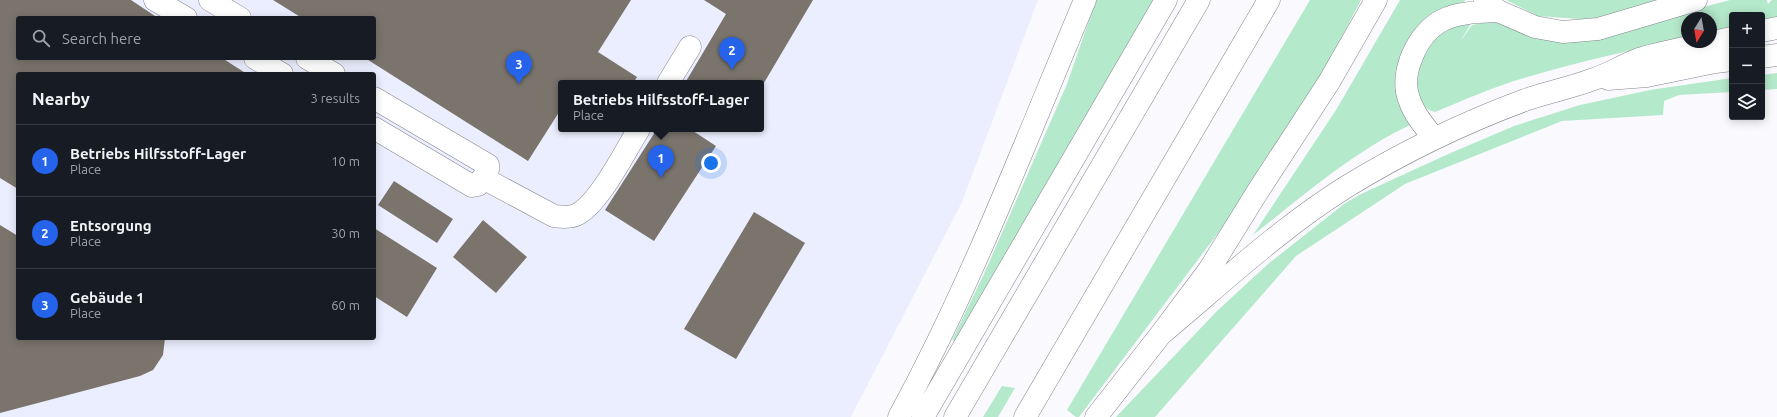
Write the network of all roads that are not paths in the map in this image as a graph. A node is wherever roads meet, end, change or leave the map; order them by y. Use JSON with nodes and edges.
{"nodes":[{"id":1,"x":155,"y":0,"type":"edge"},
{"id":2,"x":210,"y":0,"type":"edge"},
{"id":3,"x":1085,"y":0,"type":"edge"},
{"id":4,"x":1166,"y":0,"type":"edge"},
{"id":5,"x":1199,"y":0,"type":"edge"},
{"id":6,"x":1269,"y":0,"type":"edge"},
{"id":7,"x":1376,"y":0,"type":"edge"},
{"id":8,"x":1696,"y":0,"type":"edge"},
{"id":9,"x":1491,"y":5,"type":"edge"},
{"id":10,"x":183,"y":16,"type":"edge"},
{"id":11,"x":237,"y":16,"type":"edge"},
{"id":12,"x":1777,"y":28,"type":"edge"},
{"id":13,"x":1765,"y":30,"type":"edge"},
{"id":14,"x":1729,"y":39,"type":"edge"},
{"id":15,"x":690,"y":47,"type":"dead end"},
{"id":16,"x":1777,"y":56,"type":"edge"},
{"id":17,"x":1765,"y":57,"type":"edge"},
{"id":18,"x":258,"y":60,"type":"edge"},
{"id":19,"x":310,"y":60,"type":"edge"},
{"id":20,"x":1729,"y":60,"type":"edge"},
{"id":21,"x":279,"y":72,"type":"edge"},
{"id":22,"x":331,"y":72,"type":"edge"},
{"id":23,"x":670,"y":80,"type":"edge"},
{"id":24,"x":1593,"y":80,"type":"junction"},
{"id":25,"x":376,"y":99,"type":"edge"},
{"id":26,"x":376,"y":129,"type":"edge"},
{"id":27,"x":637,"y":132,"type":"edge"},
{"id":28,"x":1434,"y":138,"type":"junction"},
{"id":29,"x":484,"y":178,"type":"junction"},
{"id":30,"x":1161,"y":334,"type":"junction"},
{"id":31,"x":899,"y":417,"type":"edge"},
{"id":32,"x":923,"y":417,"type":"edge"},
{"id":33,"x":955,"y":417,"type":"edge"},
{"id":34,"x":1025,"y":417,"type":"edge"},
{"id":35,"x":1096,"y":417,"type":"edge"}],
"edges":[{"from":1,"to":10,"type":"main road"},
{"from":2,"to":11,"type":"main road"},
{"from":3,"to":31,"type":"main road"},
{"from":4,"to":32,"type":"main road"},
{"from":5,"to":33,"type":"main road"},
{"from":6,"to":34,"type":"main road"},
{"from":7,"to":30,"type":"main road"},
{"from":8,"to":9,"type":"main road"},
{"from":9,"to":28,"type":"main road"},
{"from":12,"to":13,"type":"main road"},
{"from":14,"to":24,"type":"main road"},
{"from":15,"to":23,"type":"main road"},
{"from":16,"to":17,"type":"main road"},
{"from":18,"to":21,"type":"main road"},
{"from":19,"to":22,"type":"main road"},
{"from":20,"to":24,"type":"main road"},
{"from":24,"to":28,"type":"main road"},
{"from":25,"to":29,"type":"main road"},
{"from":26,"to":29,"type":"main road"},
{"from":27,"to":29,"type":"main road"},
{"from":28,"to":30,"type":"main road"},
{"from":30,"to":35,"type":"main road"}]}
